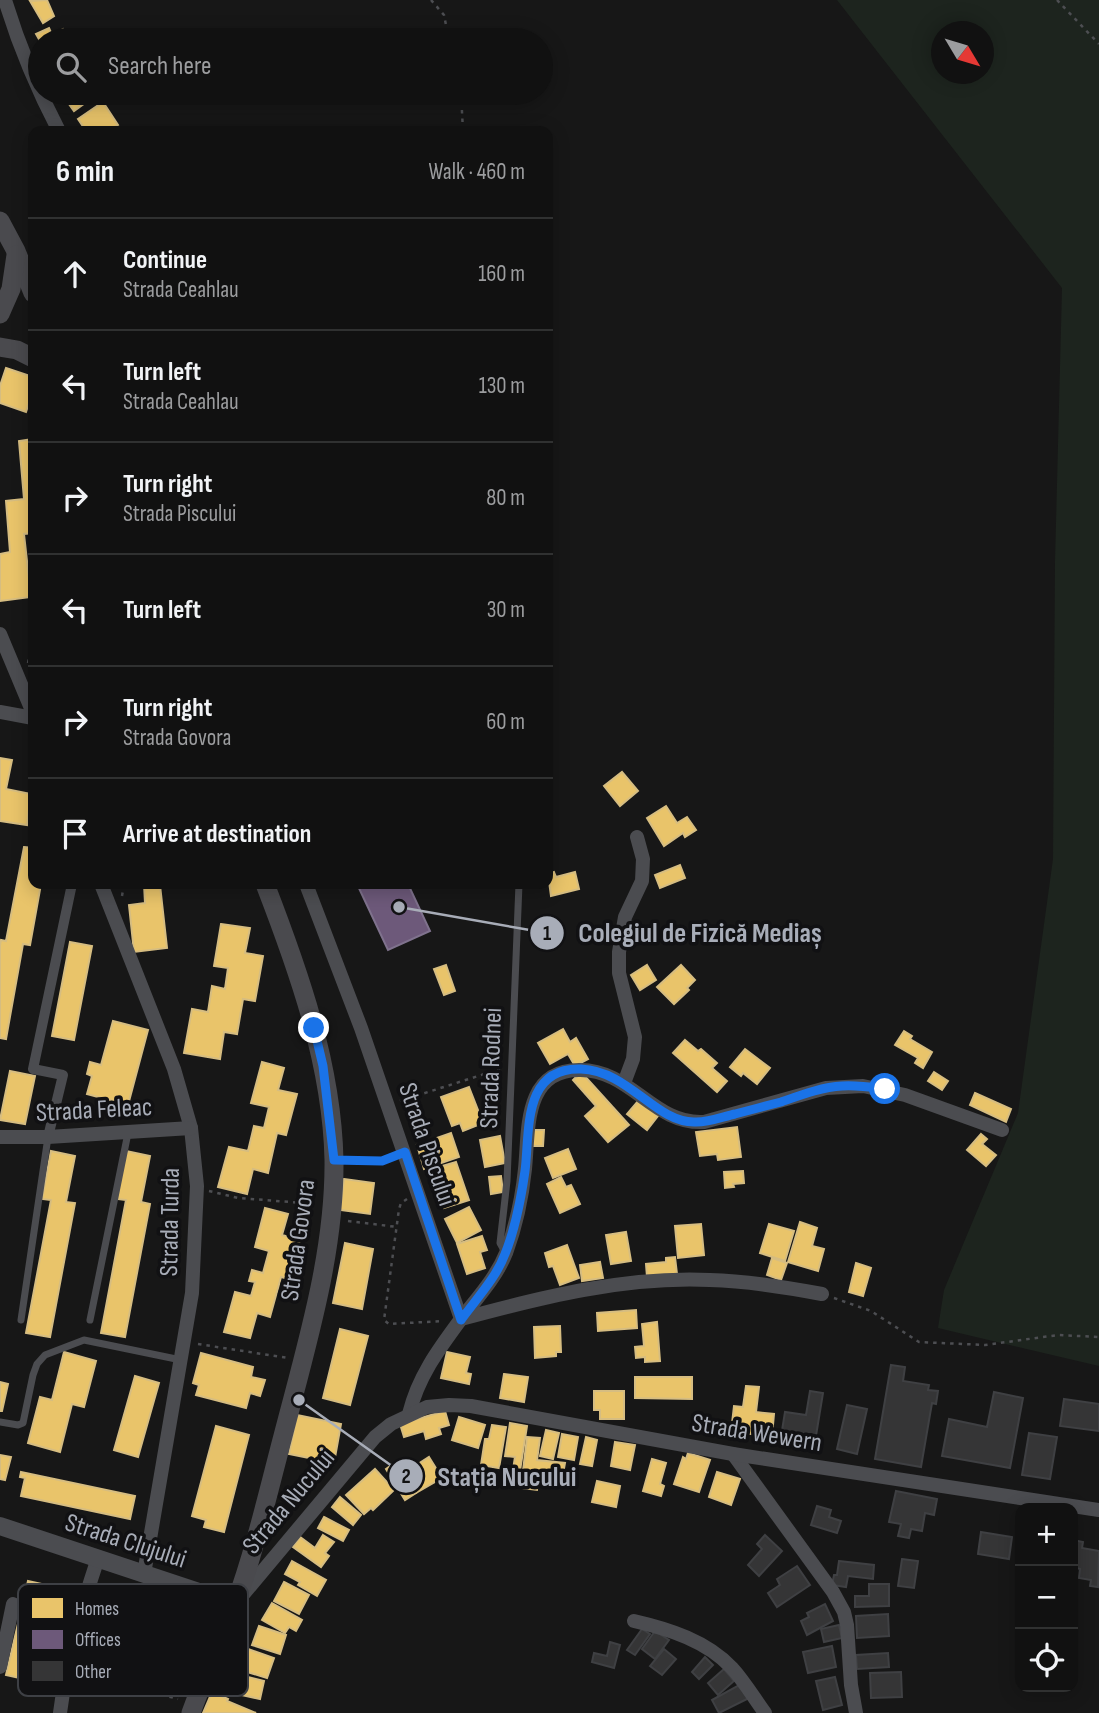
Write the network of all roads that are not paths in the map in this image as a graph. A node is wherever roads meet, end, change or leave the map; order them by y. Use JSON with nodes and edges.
{"nodes":[{"id":1,"x":5,"y":0,"type":"edge"},
{"id":2,"x":28,"y":65,"type":"edge"},
{"id":3,"x":45,"y":105,"type":"edge"},
{"id":4,"x":56,"y":126,"type":"edge"},
{"id":5,"x":0,"y":221,"type":"edge"},
{"id":6,"x":16,"y":251,"type":"junction"},
{"id":7,"x":28,"y":281,"type":"edge"},
{"id":8,"x":0,"y":314,"type":"edge"},
{"id":9,"x":0,"y":347,"type":"edge"},
{"id":10,"x":28,"y":356,"type":"edge"},
{"id":11,"x":0,"y":634,"type":"edge"},
{"id":12,"x":28,"y":701,"type":"edge"},
{"id":13,"x":0,"y":712,"type":"edge"},
{"id":14,"x":28,"y":718,"type":"edge"},
{"id":15,"x":637,"y":837,"type":"dead end"},
{"id":16,"x":71,"y":889,"type":"edge"},
{"id":17,"x":104,"y":889,"type":"edge"},
{"id":18,"x":267,"y":889,"type":"edge"},
{"id":19,"x":308,"y":889,"type":"edge"},
{"id":20,"x":519,"y":889,"type":"edge"},
{"id":21,"x":624,"y":1083,"type":"junction"},
{"id":22,"x":191,"y":1128,"type":"junction"},
{"id":23,"x":1003,"y":1130,"type":"dead end"},
{"id":24,"x":128,"y":1132,"type":"junction"},
{"id":25,"x":0,"y":1137,"type":"edge"},
{"id":26,"x":48,"y":1138,"type":"junction"},
{"id":27,"x":506,"y":1253,"type":"junction"},
{"id":28,"x":822,"y":1294,"type":"road end"},
{"id":29,"x":21,"y":1320,"type":"dead end"},
{"id":30,"x":90,"y":1320,"type":"dead end"},
{"id":31,"x":461,"y":1320,"type":"junction"},
{"id":32,"x":181,"y":1360,"type":"junction"},
{"id":33,"x":409,"y":1414,"type":"junction"},
{"id":34,"x":0,"y":1422,"type":"edge"},
{"id":35,"x":733,"y":1454,"type":"junction"},
{"id":36,"x":1099,"y":1510,"type":"edge"},
{"id":37,"x":0,"y":1526,"type":"edge"},
{"id":38,"x":98,"y":1558,"type":"junction"},
{"id":39,"x":144,"y":1574,"type":"junction"},
{"id":40,"x":90,"y":1584,"type":"edge"},
{"id":41,"x":174,"y":1584,"type":"edge"},
{"id":42,"x":241,"y":1584,"type":"edge"},
{"id":43,"x":248,"y":1588,"type":"edge"},
{"id":44,"x":13,"y":1604,"type":"dead end"},
{"id":45,"x":634,"y":1621,"type":"dead end"},
{"id":46,"x":0,"y":1667,"type":"edge"},
{"id":47,"x":765,"y":1713,"type":"edge"},
{"id":48,"x":856,"y":1713,"type":"edge"}],
"edges":[{"from":1,"to":2,"type":"street"},
{"from":3,"to":4,"type":"street"},
{"from":5,"to":6,"type":"main road"},
{"from":6,"to":7,"type":"main road"},
{"from":6,"to":8,"type":"main road"},
{"from":9,"to":10,"type":"main road"},
{"from":11,"to":12,"type":"street"},
{"from":13,"to":14,"type":"street"},
{"from":15,"to":21,"type":"street"},
{"from":16,"to":26,"type":"street"},
{"from":17,"to":22,"type":"street","name":"Strada Turda"},
{"from":18,"to":42,"type":"main road","name":"Strada Govora"},
{"from":19,"to":31,"type":"street","name":"Strada Piscului"},
{"from":20,"to":27,"type":"lane","name":"Strada Rodnei"},
{"from":21,"to":23,"type":"street"},
{"from":21,"to":27,"type":"street"},
{"from":22,"to":24,"type":"street","name":"Strada Feleac"},
{"from":22,"to":32,"type":"street","name":"Strada Turda"},
{"from":24,"to":26,"type":"street","name":"Strada Feleac"},
{"from":24,"to":30,"type":"lane"},
{"from":25,"to":26,"type":"street","name":"Strada Feleac"},
{"from":26,"to":29,"type":"lane"},
{"from":27,"to":31,"type":"street"},
{"from":28,"to":31,"type":"street"},
{"from":31,"to":33,"type":"street"},
{"from":32,"to":34,"type":"lane"},
{"from":32,"to":39,"type":"street","name":"Strada Turda"},
{"from":33,"to":35,"type":"street","name":"Strada Wewern"},
{"from":33,"to":43,"type":"street","name":"Strada Nucului"},
{"from":35,"to":36,"type":"street","name":"Strada Wewern"},
{"from":35,"to":48,"type":"street"},
{"from":37,"to":38,"type":"street","name":"Strada Clujului"},
{"from":38,"to":39,"type":"street","name":"Strada Clujului"},
{"from":38,"to":40,"type":"street"},
{"from":39,"to":41,"type":"street","name":"Strada Clujului"},
{"from":44,"to":46,"type":"street"},
{"from":45,"to":47,"type":"street"}]}
